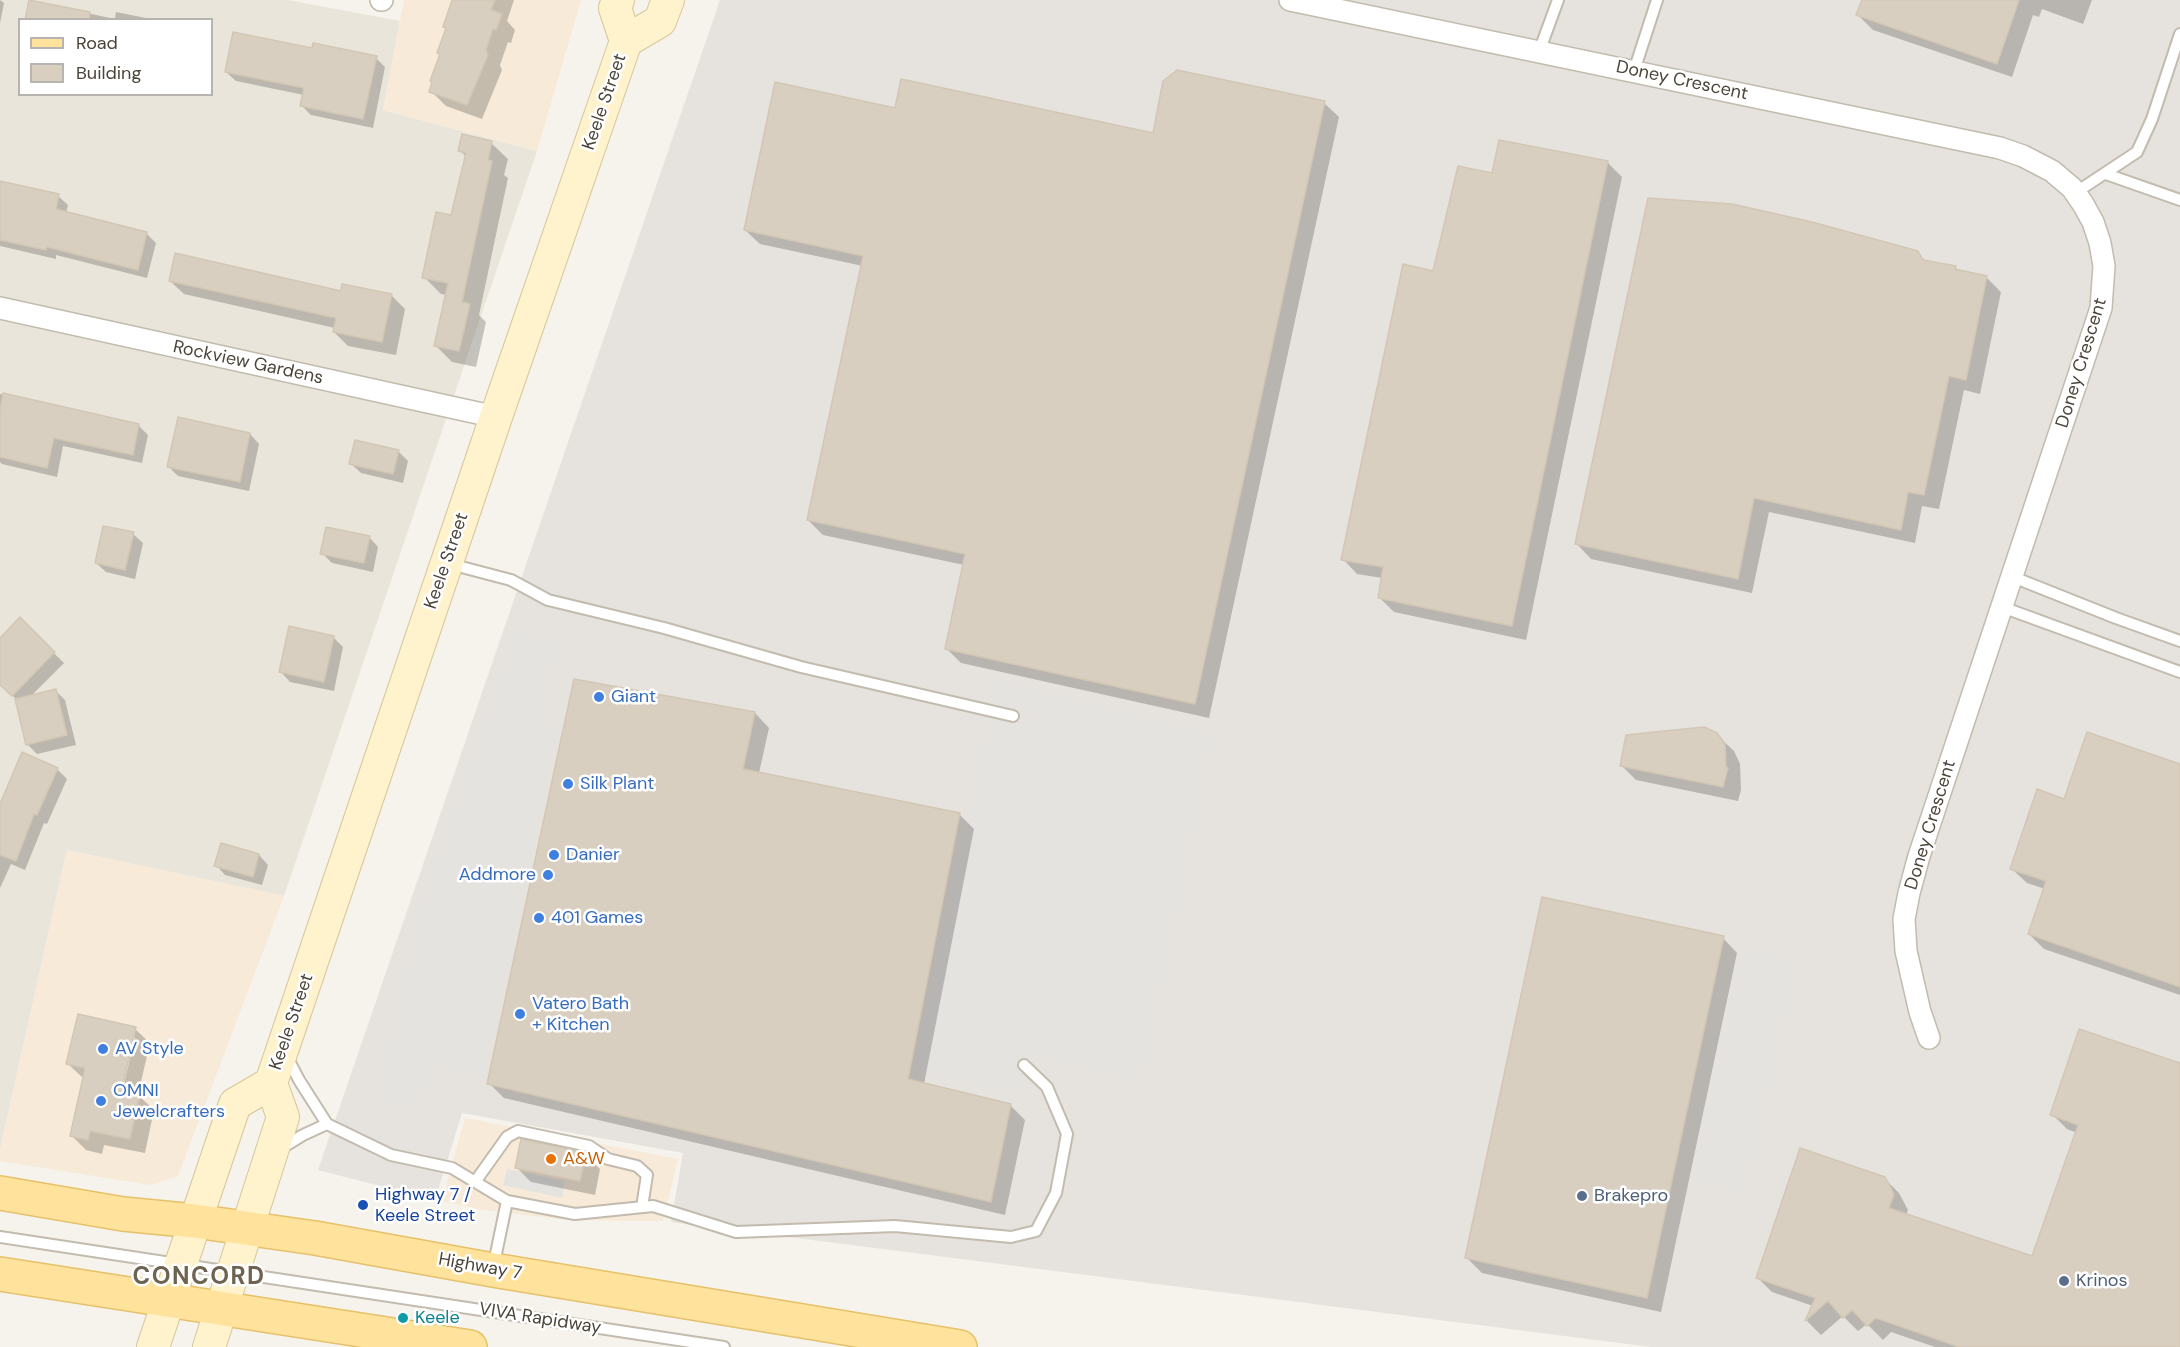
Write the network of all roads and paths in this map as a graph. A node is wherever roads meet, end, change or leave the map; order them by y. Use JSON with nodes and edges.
{"nodes":[{"id":1,"x":618,"y":0,"type":"edge"},
{"id":2,"x":668,"y":0,"type":"edge"},
{"id":3,"x":1290,"y":0,"type":"edge"},
{"id":4,"x":1558,"y":0,"type":"edge"},
{"id":5,"x":1657,"y":0,"type":"edge"},
{"id":6,"x":2180,"y":34,"type":"edge"},
{"id":7,"x":626,"y":41,"type":"junction"},
{"id":8,"x":1539,"y":52,"type":"junction"},
{"id":9,"x":1634,"y":71,"type":"junction"},
{"id":10,"x":2106,"y":174,"type":"junction"},
{"id":11,"x":2075,"y":193,"type":"junction"},
{"id":12,"x":2180,"y":200,"type":"edge"},
{"id":13,"x":0,"y":308,"type":"edge"},
{"id":14,"x":496,"y":417,"type":"junction"},
{"id":15,"x":447,"y":563,"type":"junction"},
{"id":16,"x":2013,"y":578,"type":"junction"},
{"id":17,"x":2002,"y":607,"type":"junction"},
{"id":18,"x":2180,"y":641,"type":"edge"},
{"id":19,"x":2180,"y":672,"type":"edge"},
{"id":20,"x":1013,"y":716,"type":"dead end"},
{"id":21,"x":1929,"y":1038,"type":"dead end"},
{"id":22,"x":283,"y":1048,"type":"junction"},
{"id":23,"x":1024,"y":1065,"type":"dead end"},
{"id":24,"x":271,"y":1083,"type":"junction"},
{"id":25,"x":327,"y":1124,"type":"junction"},
{"id":26,"x":270,"y":1155,"type":"junction"},
{"id":27,"x":475,"y":1182,"type":"junction"},
{"id":28,"x":0,"y":1193,"type":"edge"},
{"id":29,"x":507,"y":1201,"type":"junction"},
{"id":30,"x":642,"y":1207,"type":"junction"},
{"id":31,"x":195,"y":1221,"type":"junction"},
{"id":32,"x":246,"y":1229,"type":"junction"},
{"id":33,"x":0,"y":1237,"type":"edge"},
{"id":34,"x":180,"y":1264,"type":"junction"},
{"id":35,"x":493,"y":1270,"type":"junction"},
{"id":36,"x":233,"y":1272,"type":"junction"},
{"id":37,"x":0,"y":1274,"type":"edge"},
{"id":38,"x":167,"y":1299,"type":"junction"},
{"id":39,"x":221,"y":1309,"type":"junction"},
{"id":40,"x":153,"y":1347,"type":"edge"},
{"id":41,"x":209,"y":1347,"type":"edge"},
{"id":42,"x":470,"y":1347,"type":"edge"},
{"id":43,"x":724,"y":1347,"type":"edge"},
{"id":44,"x":960,"y":1347,"type":"edge"}],
"edges":[{"from":1,"to":7,"type":"main road","name":"Keele Street"},
{"from":2,"to":7,"type":"main road","name":"Keele Street"},
{"from":3,"to":8,"type":"street","name":"Doney Crescent"},
{"from":4,"to":8,"type":"lane"},
{"from":5,"to":9,"type":"lane"},
{"from":6,"to":10,"type":"lane"},
{"from":7,"to":14,"type":"main road","name":"Keele Street"},
{"from":8,"to":9,"type":"street","name":"Doney Crescent"},
{"from":9,"to":11,"type":"street","name":"Doney Crescent"},
{"from":10,"to":11,"type":"lane"},
{"from":10,"to":12,"type":"lane"},
{"from":11,"to":16,"type":"street","name":"Doney Crescent"},
{"from":13,"to":14,"type":"street","name":"Rockview Gardens"},
{"from":14,"to":15,"type":"main road","name":"Keele Street"},
{"from":15,"to":20,"type":"lane"},
{"from":15,"to":22,"type":"main road","name":"Keele Street"},
{"from":16,"to":17,"type":"street","name":"Doney Crescent"},
{"from":16,"to":18,"type":"lane"},
{"from":17,"to":19,"type":"lane"},
{"from":17,"to":21,"type":"street","name":"Doney Crescent"},
{"from":22,"to":24,"type":"main road","name":"Keele Street"},
{"from":22,"to":25,"type":"lane"},
{"from":23,"to":30,"type":"lane"},
{"from":24,"to":26,"type":"main road","name":"Keele Street"},
{"from":24,"to":31,"type":"main road","name":"Keele Street"},
{"from":25,"to":26,"type":"lane"},
{"from":25,"to":27,"type":"lane"},
{"from":26,"to":32,"type":"main road","name":"Keele Street"},
{"from":27,"to":29,"type":"lane"},
{"from":27,"to":30,"type":"lane"},
{"from":28,"to":31,"type":"main road","name":"Highway 7"},
{"from":29,"to":30,"type":"lane"},
{"from":29,"to":35,"type":"lane"},
{"from":31,"to":32,"type":"main road","name":"Highway 7"},
{"from":31,"to":34,"type":"main road","name":"Keele Street"},
{"from":32,"to":35,"type":"main road","name":"Highway 7"},
{"from":32,"to":36,"type":"main road","name":"Keele Street"},
{"from":33,"to":34,"type":"lane","name":"VIVA Rapidway"},
{"from":34,"to":36,"type":"lane","name":"VIVA Rapidway"},
{"from":34,"to":38,"type":"main road","name":"Keele Street"},
{"from":35,"to":44,"type":"main road","name":"Highway 7"},
{"from":36,"to":39,"type":"main road","name":"Keele Street"},
{"from":36,"to":43,"type":"lane","name":"VIVA Rapidway"},
{"from":37,"to":38,"type":"main road"},
{"from":38,"to":39,"type":"main road"},
{"from":38,"to":40,"type":"main road","name":"Keele Street"},
{"from":39,"to":41,"type":"main road","name":"Keele Street"},
{"from":39,"to":42,"type":"main road"}]}
